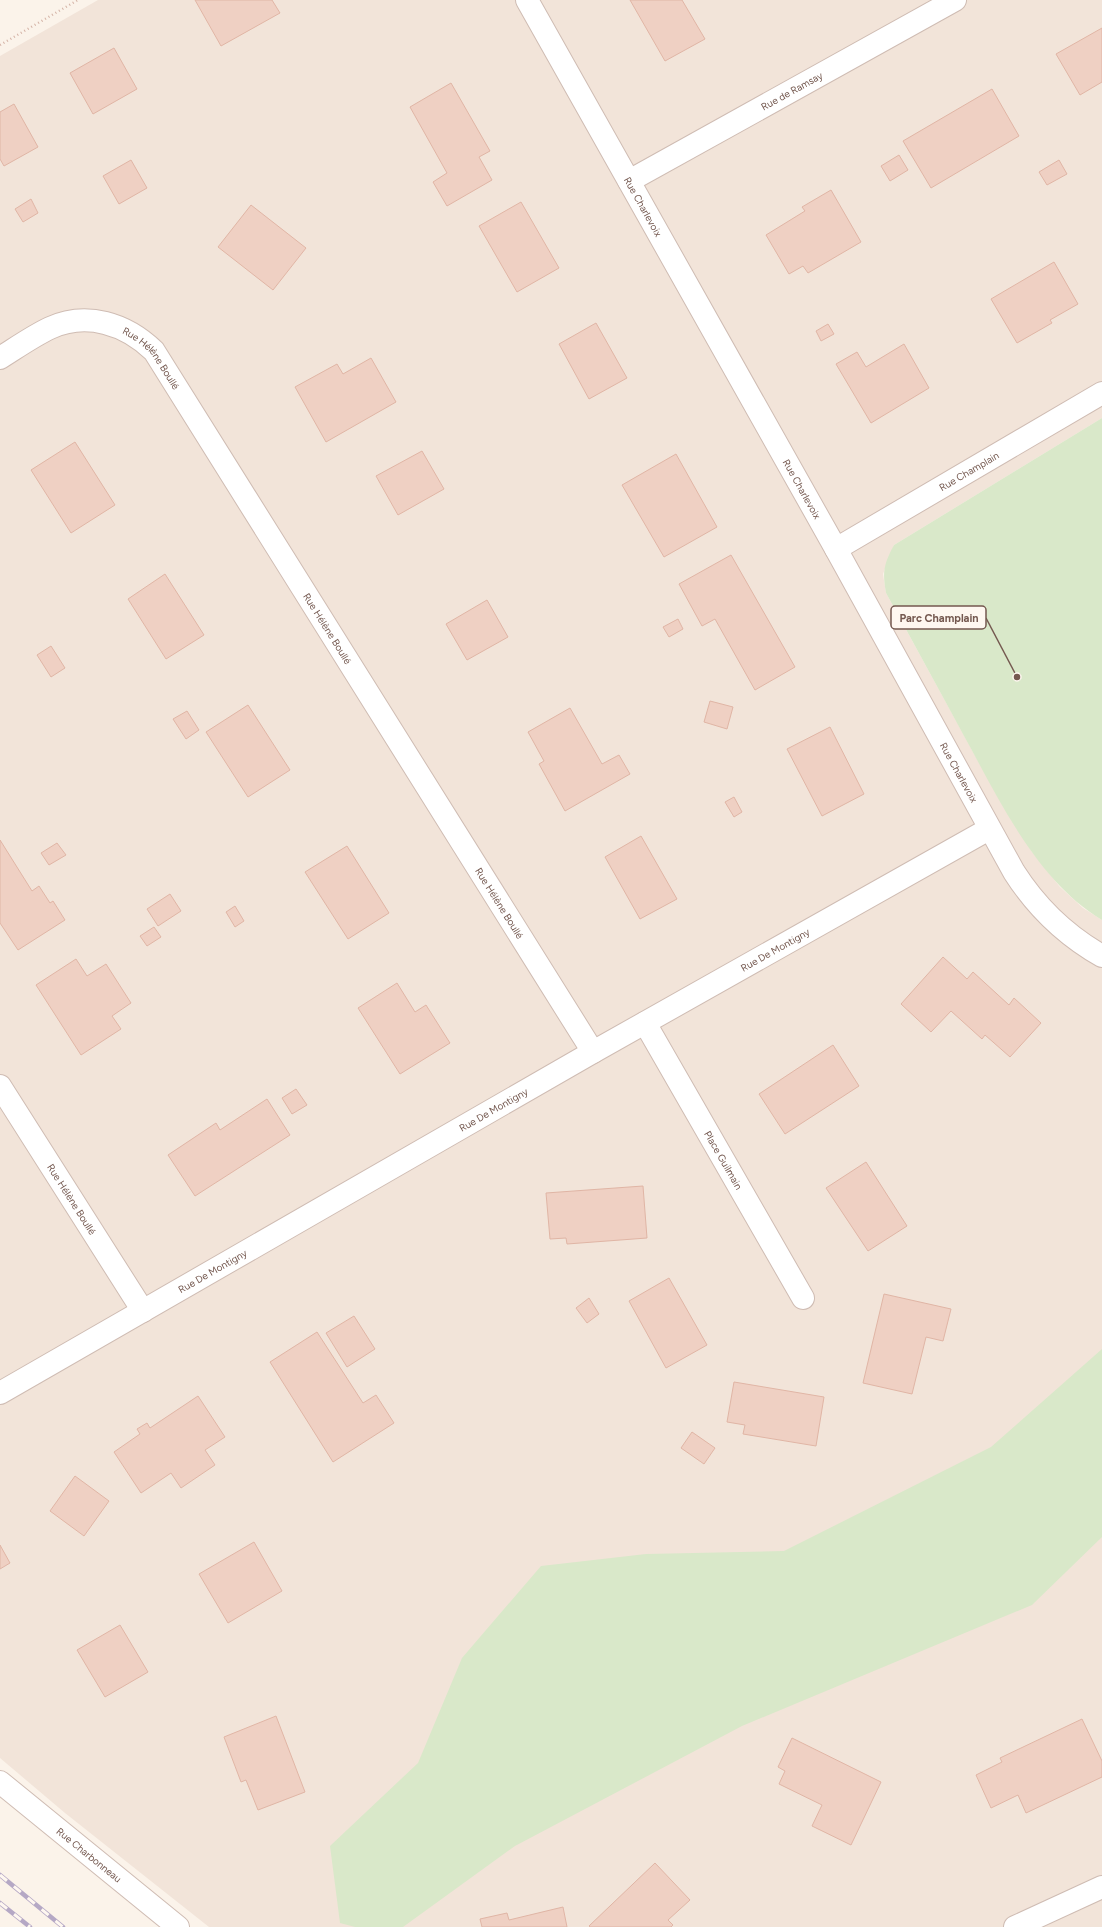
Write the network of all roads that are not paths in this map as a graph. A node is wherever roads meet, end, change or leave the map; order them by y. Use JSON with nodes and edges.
{"nodes":[{"id":1,"x":527,"y":0,"type":"edge"},
{"id":2,"x":955,"y":0,"type":"edge"},
{"id":3,"x":629,"y":181,"type":"junction"},
{"id":4,"x":0,"y":358,"type":"edge"},
{"id":5,"x":1102,"y":393,"type":"edge"},
{"id":6,"x":836,"y":549,"type":"junction"},
{"id":7,"x":989,"y":829,"type":"junction"},
{"id":8,"x":1102,"y":956,"type":"edge"},
{"id":9,"x":645,"y":1023,"type":"junction"},
{"id":10,"x":593,"y":1052,"type":"junction"},
{"id":11,"x":0,"y":1086,"type":"edge"},
{"id":12,"x":803,"y":1298,"type":"dead end"},
{"id":13,"x":143,"y":1311,"type":"junction"},
{"id":14,"x":0,"y":1394,"type":"edge"},
{"id":15,"x":0,"y":1782,"type":"edge"},
{"id":16,"x":1102,"y":1886,"type":"edge"},
{"id":17,"x":178,"y":1927,"type":"edge"},
{"id":18,"x":1015,"y":1927,"type":"edge"}],
"edges":[{"from":1,"to":3,"type":"street","name":"Rue Charlevoix"},
{"from":2,"to":3,"type":"street","name":"Rue de Ramsay"},
{"from":3,"to":6,"type":"street","name":"Rue Charlevoix"},
{"from":4,"to":10,"type":"street","name":"Rue Hélène Boullé"},
{"from":5,"to":6,"type":"street","name":"Rue Champlain"},
{"from":6,"to":7,"type":"street","name":"Rue Charlevoix"},
{"from":7,"to":8,"type":"street","name":"Rue Charlevoix"},
{"from":7,"to":9,"type":"street","name":"Rue De Montigny"},
{"from":9,"to":10,"type":"street","name":"Rue De Montigny"},
{"from":9,"to":12,"type":"street","name":"Place Guilmain"},
{"from":10,"to":13,"type":"street","name":"Rue De Montigny"},
{"from":11,"to":13,"type":"street","name":"Rue Hélène Boullé"},
{"from":13,"to":14,"type":"street","name":"Rue De Montigny"},
{"from":15,"to":17,"type":"street","name":"Rue Charbonneau"},
{"from":16,"to":18,"type":"street"}]}
